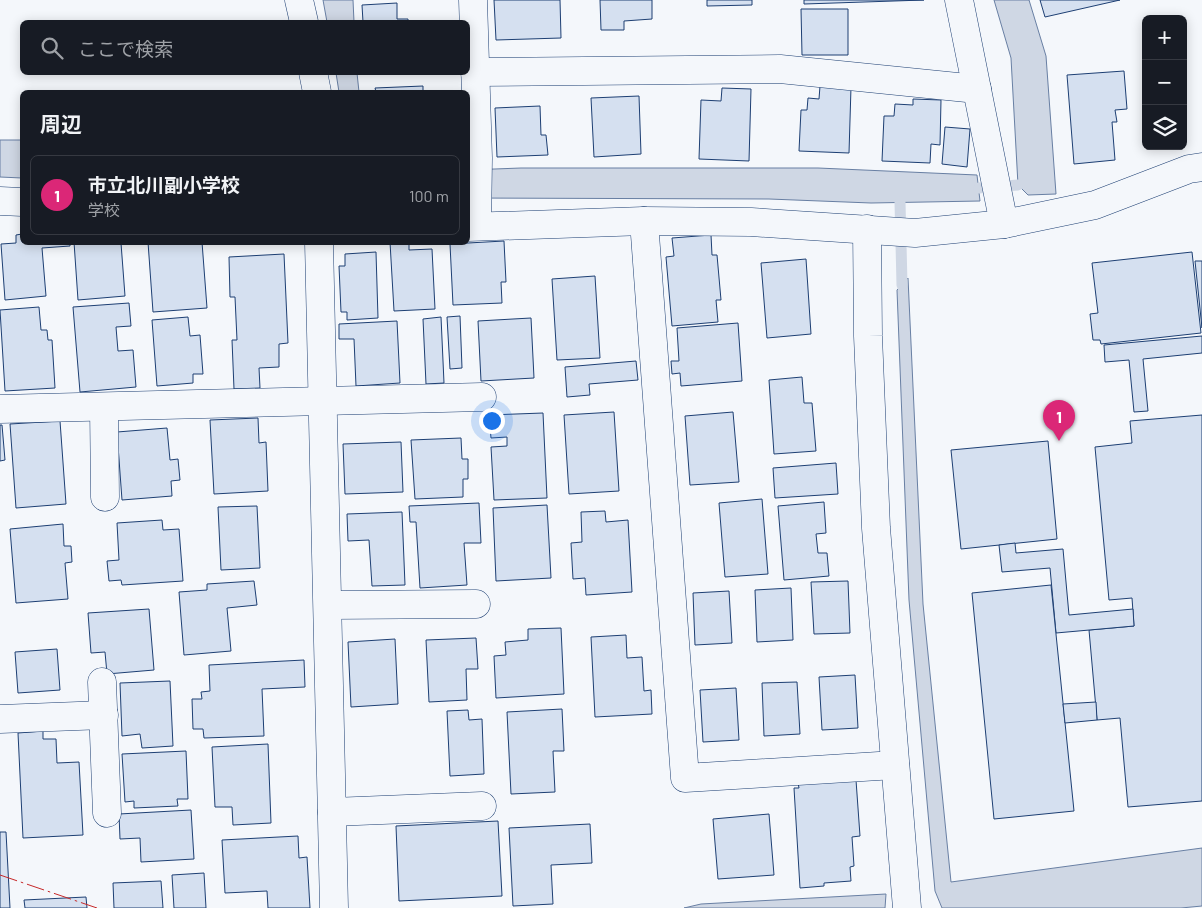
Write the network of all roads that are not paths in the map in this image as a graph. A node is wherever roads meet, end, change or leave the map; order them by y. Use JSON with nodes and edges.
{"nodes":[{"id":1,"x":300,"y":0,"type":"edge"},
{"id":2,"x":473,"y":0,"type":"edge"},
{"id":3,"x":959,"y":0,"type":"edge"},
{"id":4,"x":304,"y":20,"type":"edge"},
{"id":5,"x":476,"y":72,"type":"junction"},
{"id":6,"x":314,"y":75,"type":"edge"},
{"id":7,"x":977,"y":89,"type":"junction"},
{"id":8,"x":317,"y":90,"type":"edge"},
{"id":9,"x":1202,"y":167,"type":"edge"},
{"id":10,"x":0,"y":201,"type":"edge"},
{"id":11,"x":20,"y":202,"type":"edge"},
{"id":12,"x":1002,"y":212,"type":"junction"},
{"id":13,"x":474,"y":221,"type":"edge"},
{"id":14,"x":644,"y":221,"type":"junction"},
{"id":15,"x":873,"y":230,"type":"junction"},
{"id":16,"x":319,"y":245,"type":"edge"},
{"id":17,"x":482,"y":397,"type":"dead end"},
{"id":18,"x":323,"y":402,"type":"junction"},
{"id":19,"x":104,"y":407,"type":"junction"},
{"id":20,"x":0,"y":409,"type":"edge"},
{"id":21,"x":105,"y":497,"type":"dead end"},
{"id":22,"x":476,"y":604,"type":"dead end"},
{"id":23,"x":328,"y":606,"type":"junction"},
{"id":24,"x":102,"y":682,"type":"dead end"},
{"id":25,"x":104,"y":715,"type":"junction"},
{"id":26,"x":0,"y":720,"type":"edge"},
{"id":27,"x":895,"y":765,"type":"junction"},
{"id":28,"x":482,"y":806,"type":"dead end"},
{"id":29,"x":332,"y":812,"type":"junction"},
{"id":30,"x":107,"y":813,"type":"dead end"},
{"id":31,"x":906,"y":897,"type":"edge"},
{"id":32,"x":334,"y":908,"type":"edge"}],
"edges":[{"from":1,"to":4,"type":"street"},
{"from":2,"to":5,"type":"street"},
{"from":3,"to":7,"type":"street"},
{"from":5,"to":7,"type":"street"},
{"from":5,"to":13,"type":"street"},
{"from":6,"to":8,"type":"street"},
{"from":7,"to":12,"type":"street"},
{"from":9,"to":12,"type":"street"},
{"from":10,"to":11,"type":"street"},
{"from":12,"to":15,"type":"street"},
{"from":13,"to":14,"type":"street"},
{"from":14,"to":15,"type":"street"},
{"from":14,"to":27,"type":"street"},
{"from":15,"to":27,"type":"street"},
{"from":16,"to":18,"type":"street"},
{"from":17,"to":18,"type":"street"},
{"from":18,"to":19,"type":"street"},
{"from":18,"to":23,"type":"street"},
{"from":19,"to":20,"type":"street"},
{"from":19,"to":21,"type":"street"},
{"from":22,"to":23,"type":"street"},
{"from":23,"to":29,"type":"street"},
{"from":24,"to":25,"type":"street"},
{"from":25,"to":26,"type":"street"},
{"from":25,"to":30,"type":"street"},
{"from":27,"to":31,"type":"street"},
{"from":28,"to":29,"type":"street"},
{"from":29,"to":32,"type":"street"}]}
